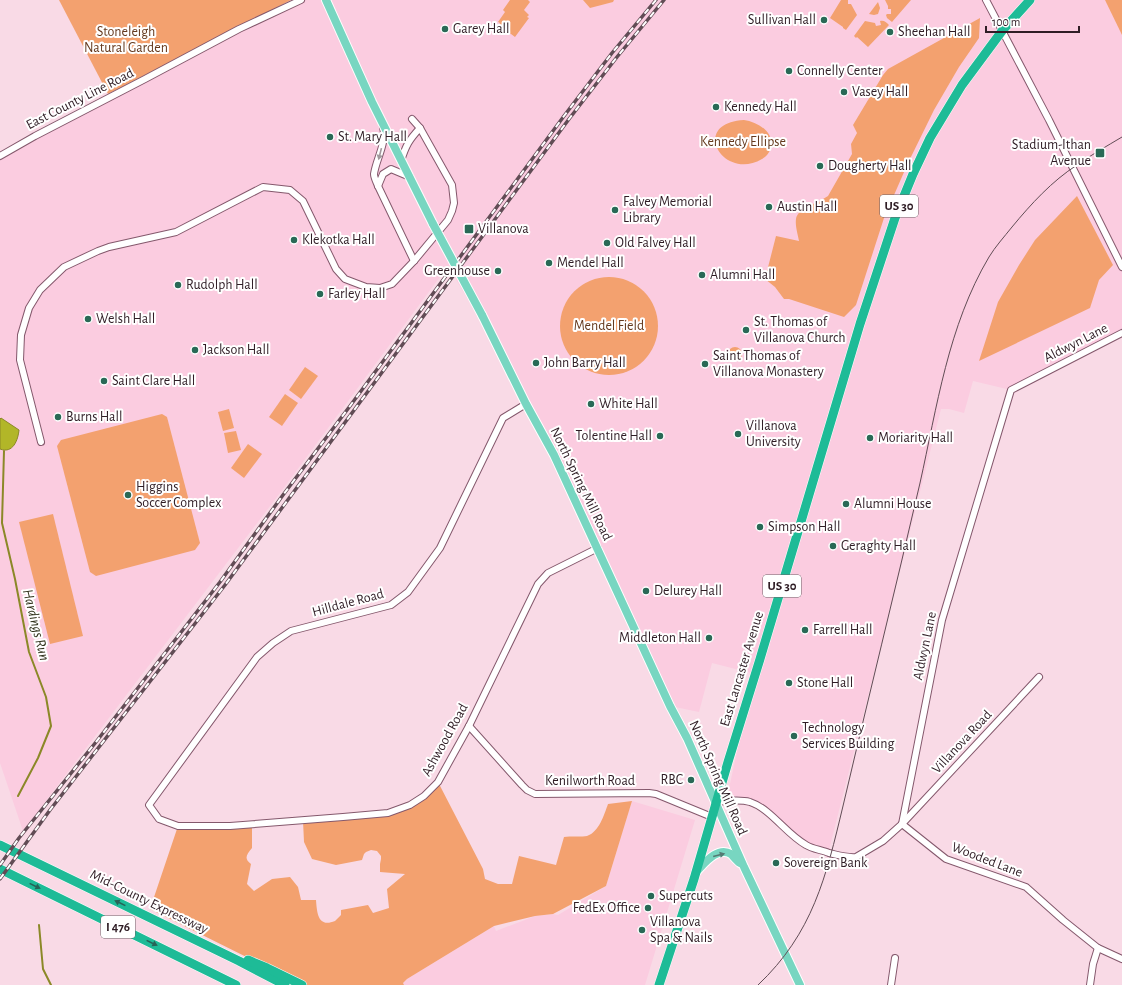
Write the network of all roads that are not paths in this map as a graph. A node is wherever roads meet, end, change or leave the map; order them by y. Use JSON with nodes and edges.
{"nodes":[{"id":1,"x":301,"y":0,"type":"edge"},
{"id":2,"x":326,"y":0,"type":"edge"},
{"id":3,"x":986,"y":0,"type":"edge"},
{"id":4,"x":1030,"y":0,"type":"edge"},
{"id":5,"x":1002,"y":31,"type":"junction"},
{"id":6,"x":412,"y":120,"type":"dead end"},
{"id":7,"x":382,"y":121,"type":"junction"},
{"id":8,"x":420,"y":128,"type":"junction"},
{"id":9,"x":0,"y":156,"type":"edge"},
{"id":10,"x":401,"y":161,"type":"junction"},
{"id":11,"x":410,"y":177,"type":"junction"},
{"id":12,"x":378,"y":186,"type":"junction"},
{"id":13,"x":414,"y":261,"type":"junction"},
{"id":14,"x":1122,"y":268,"type":"edge"},
{"id":15,"x":1122,"y":333,"type":"edge"},
{"id":16,"x":526,"y":404,"type":"junction"},
{"id":17,"x":41,"y":442,"type":"dead end"},
{"id":18,"x":598,"y":548,"type":"junction"},
{"id":19,"x":1039,"y":677,"type":"dead end"},
{"id":20,"x":469,"y":726,"type":"junction"},
{"id":21,"x":716,"y":802,"type":"junction"},
{"id":22,"x":150,"y":805,"type":"joint"},
{"id":23,"x":712,"y":817,"type":"junction"},
{"id":24,"x":902,"y":824,"type":"junction"},
{"id":25,"x":0,"y":845,"type":"edge"},
{"id":26,"x":744,"y":867,"type":"junction"},
{"id":27,"x":0,"y":869,"type":"edge"},
{"id":28,"x":696,"y":872,"type":"junction"},
{"id":29,"x":205,"y":945,"type":"junction"},
{"id":30,"x":1098,"y":948,"type":"junction"},
{"id":31,"x":895,"y":958,"type":"dead end"},
{"id":32,"x":1122,"y":959,"type":"edge"},
{"id":33,"x":236,"y":985,"type":"edge"},
{"id":34,"x":285,"y":985,"type":"edge"},
{"id":35,"x":302,"y":985,"type":"edge"},
{"id":36,"x":659,"y":985,"type":"edge"},
{"id":37,"x":800,"y":985,"type":"edge"},
{"id":38,"x":890,"y":985,"type":"edge"},
{"id":39,"x":1090,"y":985,"type":"edge"}],
"edges":[{"from":1,"to":9,"type":"street","name":"East County Line Road"},
{"from":2,"to":7,"type":"main road","name":"North Spring Mill Road"},
{"from":3,"to":5,"type":"street"},
{"from":4,"to":5,"type":"highway","name":"East Lancaster Avenue","number":"US 30"},
{"from":5,"to":14,"type":"street"},
{"from":5,"to":21,"type":"highway","name":"East Lancaster Avenue","number":"US 30"},
{"from":6,"to":8,"type":"street"},
{"from":7,"to":10,"type":"main road","name":"North Spring Mill Road"},
{"from":7,"to":12,"type":"street","one_way":true},
{"from":8,"to":10,"type":"street"},
{"from":8,"to":13,"type":"street"},
{"from":10,"to":11,"type":"main road","name":"North Spring Mill Road"},
{"from":11,"to":12,"type":"street"},
{"from":11,"to":16,"type":"main road","name":"North Spring Mill Road","bridge":true},
{"from":12,"to":13,"type":"street"},
{"from":13,"to":17,"type":"street"},
{"from":15,"to":24,"type":"street","name":"Aldwyn Lane"},
{"from":16,"to":18,"type":"main road","name":"North Spring Mill Road"},
{"from":16,"to":22,"type":"street","name":"Hilldale Road"},
{"from":18,"to":20,"type":"street","name":"Ashwood Road"},
{"from":18,"to":21,"type":"main road","name":"North Spring Mill Road"},
{"from":19,"to":24,"type":"street","name":"Villanova Road"},
{"from":20,"to":22,"type":"street","name":"Ashwood Road"},
{"from":20,"to":23,"type":"street","name":"Kenilworth Road"},
{"from":21,"to":23,"type":"highway","name":"East Lancaster Avenue","number":"US 30"},
{"from":21,"to":24,"type":"street"},
{"from":21,"to":26,"type":"main road","name":"North Spring Mill Road"},
{"from":23,"to":28,"type":"highway","name":"East Lancaster Avenue","number":"US 30"},
{"from":24,"to":30,"type":"street","name":"Wooded Lane"},
{"from":29,"to":25,"type":"highway","name":"Mid-County Expressway","number":"I 476","one_way":true},
{"from":28,"to":26,"type":"main road","one_way":true},
{"from":26,"to":37,"type":"main road","name":"North Spring Mill Road"},
{"from":27,"to":33,"type":"highway","number":"I 476","one_way":true},
{"from":28,"to":36,"type":"highway","name":"East Lancaster Avenue","number":"US 30"},
{"from":29,"to":34,"type":"highway","name":"Mid-County Expressway","number":"I 476"},
{"from":29,"to":35,"type":"highway"},
{"from":30,"to":32,"type":"street","name":"Wooded Lane"},
{"from":30,"to":39,"type":"street"},
{"from":31,"to":38,"type":"street"}]}
